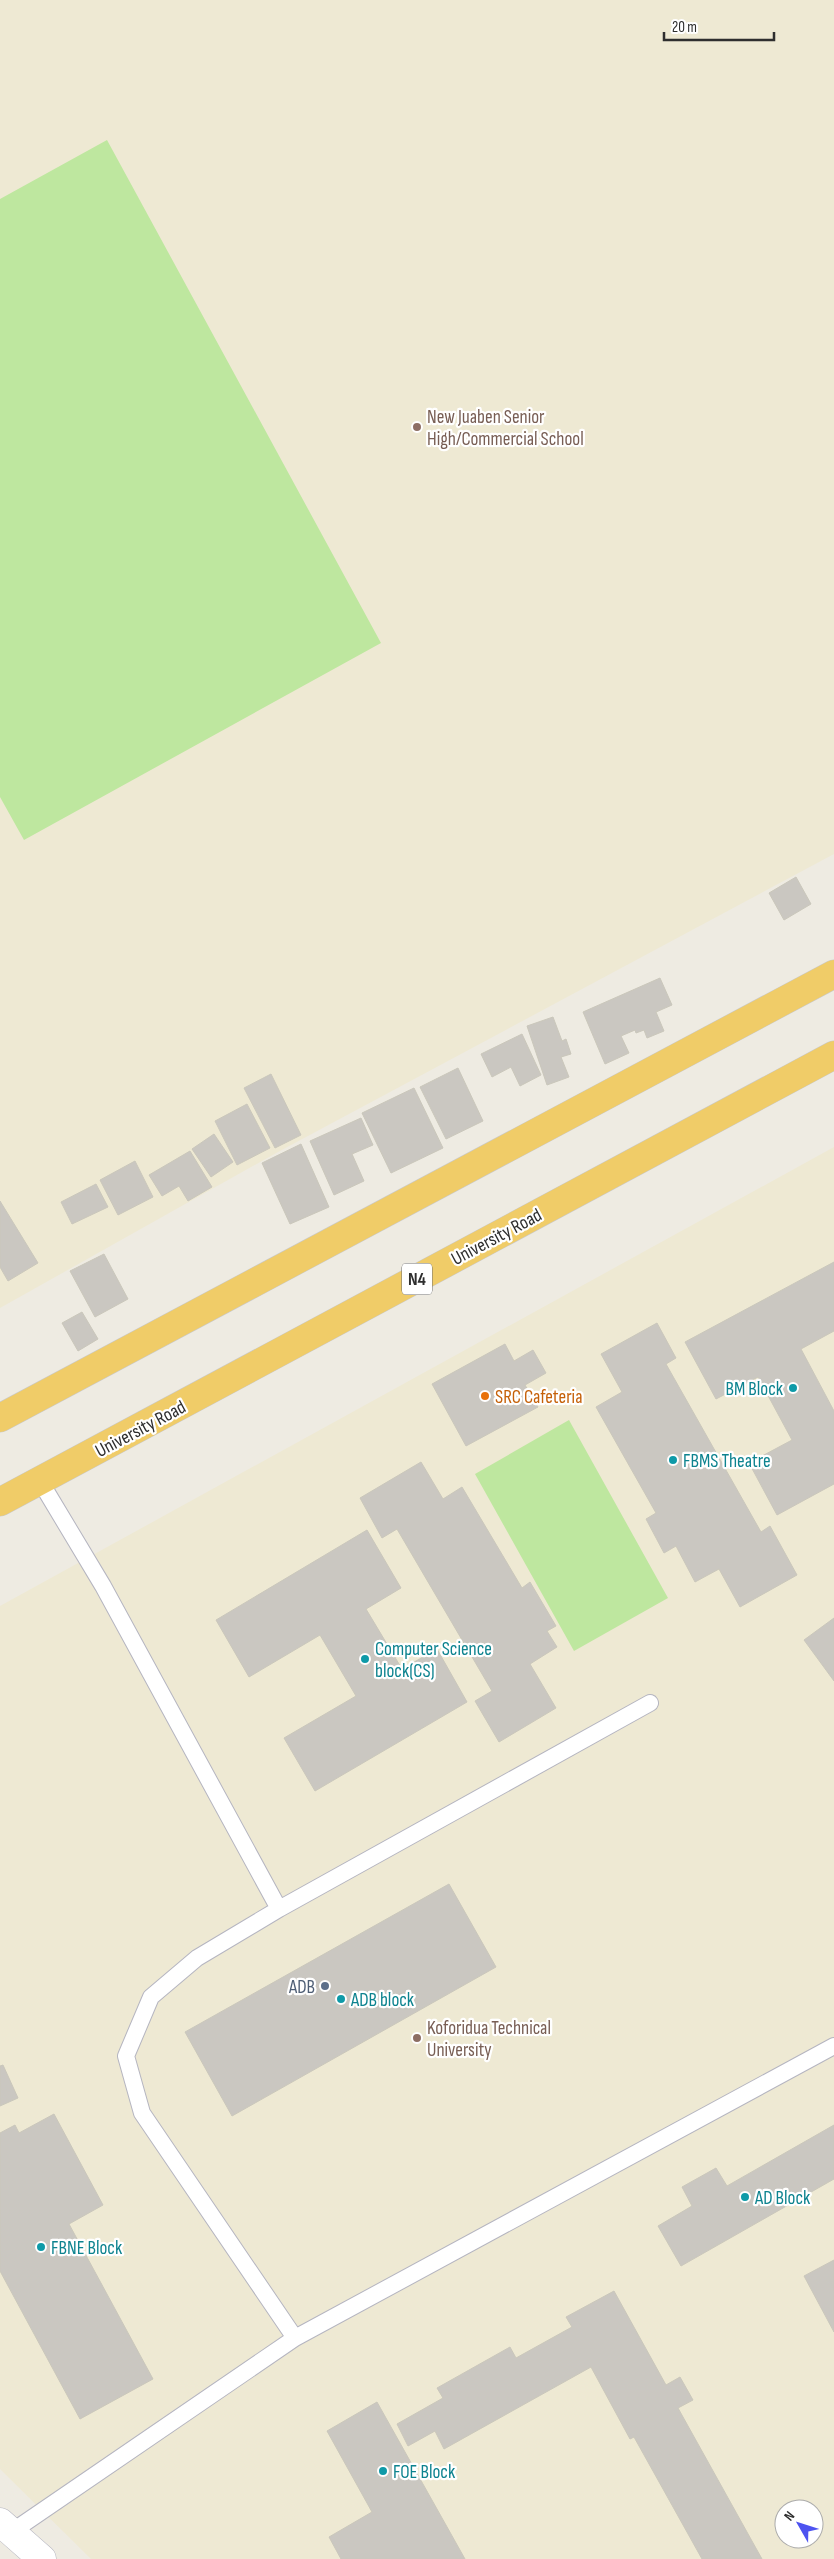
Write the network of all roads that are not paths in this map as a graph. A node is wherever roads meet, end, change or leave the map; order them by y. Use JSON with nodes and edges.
{"nodes":[{"id":1,"x":834,"y":974,"type":"edge"},
{"id":2,"x":834,"y":1055,"type":"edge"},
{"id":3,"x":0,"y":1418,"type":"edge"},
{"id":4,"x":40,"y":1481,"type":"junction"},
{"id":5,"x":0,"y":1502,"type":"edge"},
{"id":6,"x":650,"y":1703,"type":"dead end"},
{"id":7,"x":279,"y":1909,"type":"junction"},
{"id":8,"x":834,"y":2046,"type":"edge"},
{"id":9,"x":295,"y":2338,"type":"junction"},
{"id":10,"x":5,"y":2527,"type":"edge"},
{"id":11,"x":42,"y":2559,"type":"edge"}],
"edges":[{"from":1,"to":3,"type":"highway"},
{"from":2,"to":4,"type":"highway","name":"University Road","number":"N4"},
{"from":4,"to":5,"type":"highway","name":"University Road","number":"N4"},
{"from":4,"to":7,"type":"lane"},
{"from":6,"to":7,"type":"lane"},
{"from":7,"to":9,"type":"lane"},
{"from":8,"to":9,"type":"lane"},
{"from":9,"to":10,"type":"lane"},
{"from":10,"to":11,"type":"street"}]}
